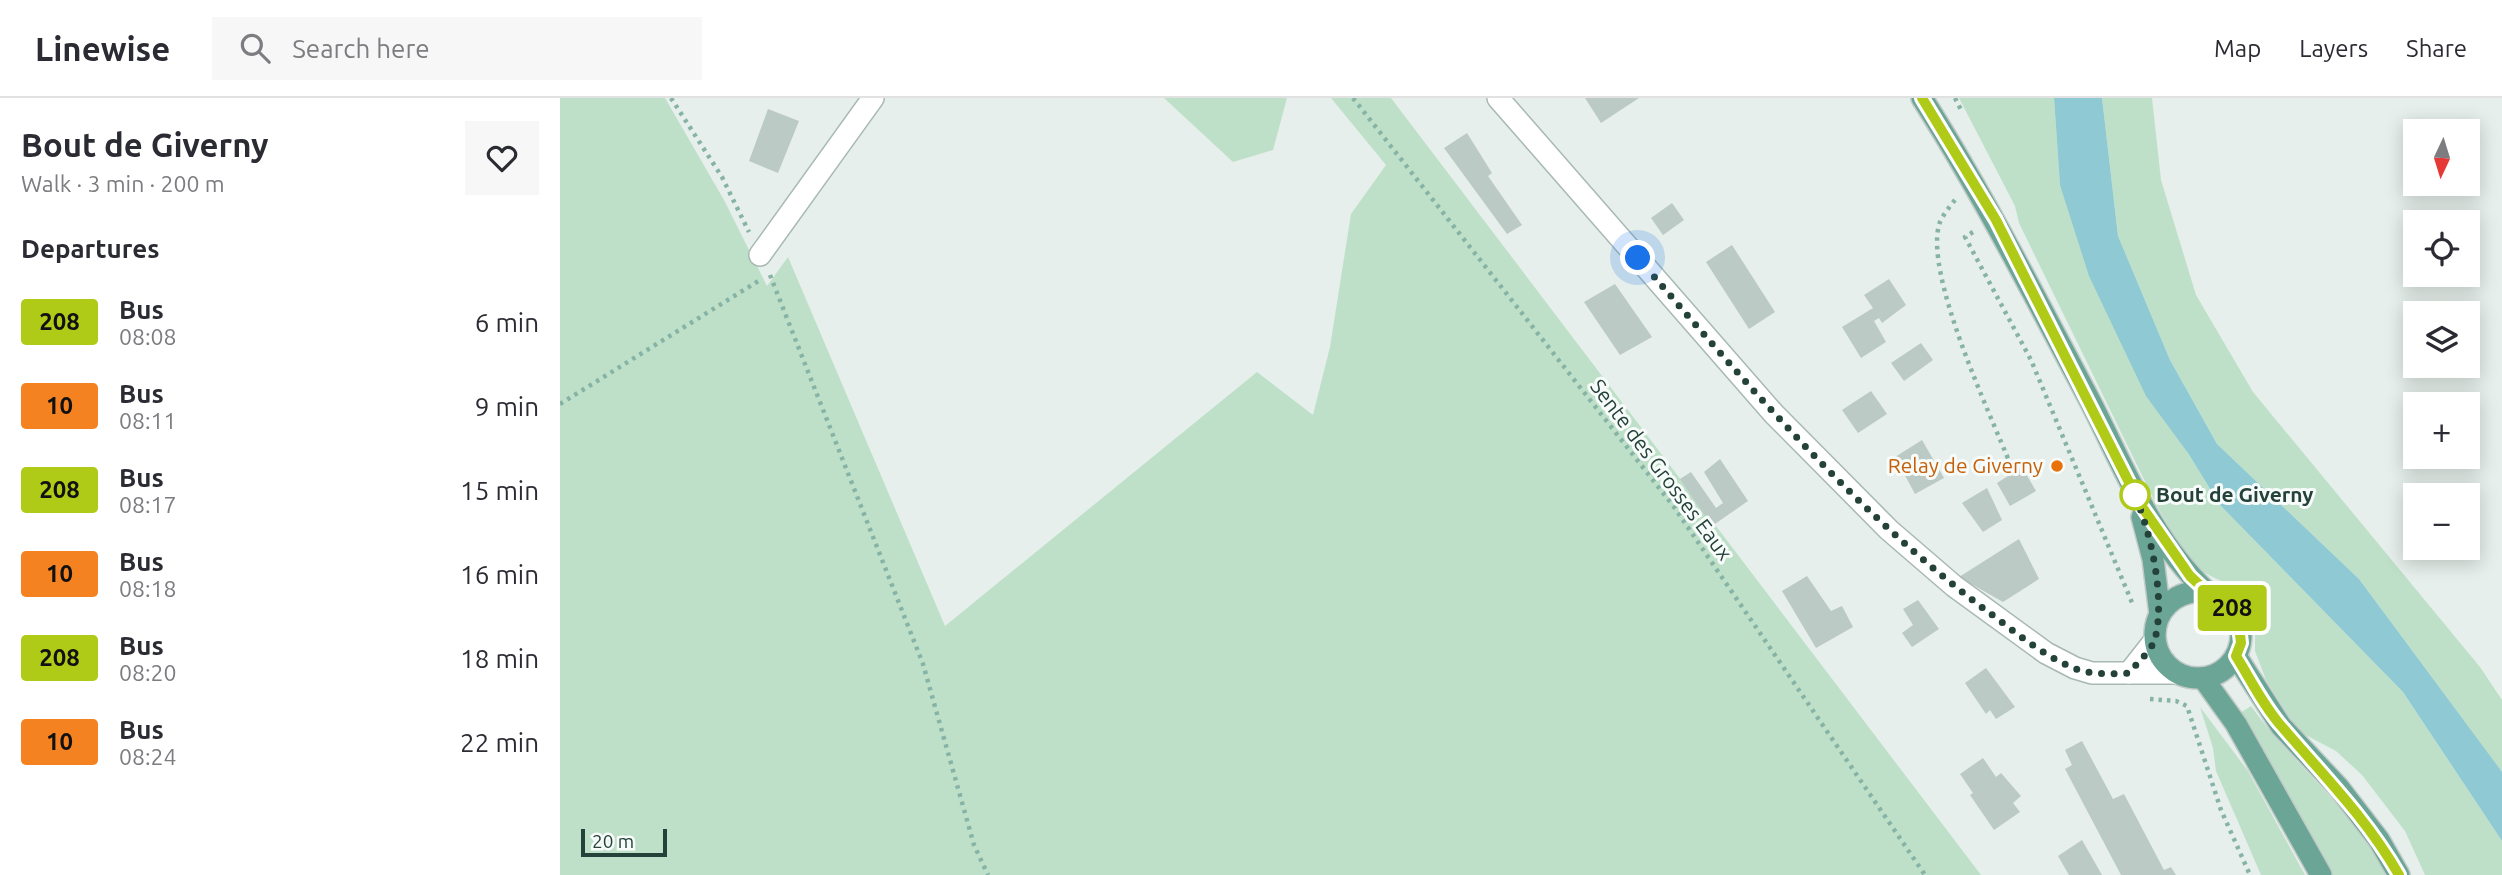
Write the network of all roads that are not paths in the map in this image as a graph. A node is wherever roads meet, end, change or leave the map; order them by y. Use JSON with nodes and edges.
{"nodes":[{"id":1,"x":873,"y":98,"type":"edge"},
{"id":2,"x":1498,"y":98,"type":"edge"},
{"id":3,"x":1922,"y":98,"type":"edge"},
{"id":4,"x":765,"y":265,"type":"road end"},
{"id":5,"x":2140,"y":504,"type":"junction"},
{"id":6,"x":2206,"y":591,"type":"junction"},
{"id":7,"x":2160,"y":614,"type":"junction"},
{"id":8,"x":2155,"y":640,"type":"junction"},
{"id":9,"x":2236,"y":656,"type":"junction"},
{"id":10,"x":2129,"y":673,"type":"junction"},
{"id":11,"x":2176,"y":673,"type":"junction"},
{"id":12,"x":2203,"y":678,"type":"junction"},
{"id":13,"x":2321,"y":875,"type":"edge"},
{"id":14,"x":2399,"y":875,"type":"edge"}],
"edges":[{"from":1,"to":4,"type":"street"},
{"from":2,"to":10,"type":"street"},
{"from":3,"to":5,"type":"main road"},
{"from":5,"to":6,"type":"main road"},
{"from":5,"to":7,"type":"main road"},
{"from":6,"to":7,"type":"main road"},
{"from":6,"to":9,"type":"main road"},
{"from":7,"to":8,"type":"main road"},
{"from":8,"to":10,"type":"street"},
{"from":8,"to":11,"type":"main road"},
{"from":9,"to":12,"type":"main road"},
{"from":9,"to":14,"type":"main road"},
{"from":10,"to":11,"type":"street"},
{"from":11,"to":12,"type":"main road"},
{"from":12,"to":13,"type":"main road"}]}
